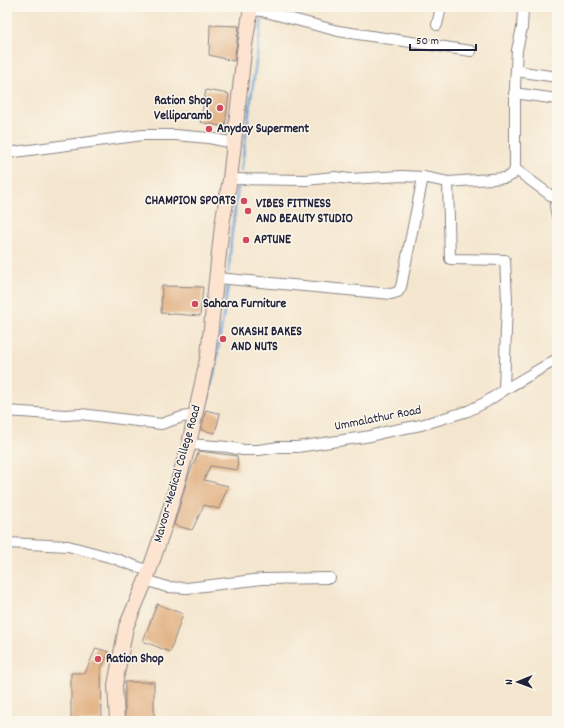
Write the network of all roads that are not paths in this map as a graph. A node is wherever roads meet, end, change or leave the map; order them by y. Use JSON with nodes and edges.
{"nodes":[{"id":1,"x":441,"y":7,"type":"edge"},
{"id":2,"x":251,"y":9,"type":"edge"},
{"id":3,"x":523,"y":9,"type":"dead end"},
{"id":4,"x":438,"y":25,"type":"dead end"},
{"id":5,"x":471,"y":51,"type":"dead end"},
{"id":6,"x":516,"y":71,"type":"junction"},
{"id":7,"x":557,"y":77,"type":"edge"},
{"id":8,"x":514,"y":93,"type":"junction"},
{"id":9,"x":557,"y":98,"type":"edge"},
{"id":10,"x":234,"y":143,"type":"junction"},
{"id":11,"x":7,"y":153,"type":"edge"},
{"id":12,"x":515,"y":169,"type":"junction"},
{"id":13,"x":423,"y":177,"type":"junction"},
{"id":14,"x":230,"y":179,"type":"junction"},
{"id":15,"x":448,"y":182,"type":"junction"},
{"id":16,"x":557,"y":200,"type":"edge"},
{"id":17,"x":557,"y":216,"type":"edge"},
{"id":18,"x":217,"y":278,"type":"junction"},
{"id":19,"x":557,"y":359,"type":"edge"},
{"id":20,"x":504,"y":390,"type":"junction"},
{"id":21,"x":7,"y":411,"type":"edge"},
{"id":22,"x":196,"y":415,"type":"junction"},
{"id":23,"x":189,"y":444,"type":"junction"},
{"id":24,"x":7,"y":543,"type":"edge"},
{"id":25,"x":147,"y":575,"type":"junction"},
{"id":26,"x":330,"y":578,"type":"dead end"},
{"id":27,"x":117,"y":721,"type":"edge"}],
"edges":[{"from":1,"to":4,"type":"street"},
{"from":2,"to":5,"type":"street"},
{"from":2,"to":10,"type":"main road","name":"Mavoor-Medical College Road"},
{"from":3,"to":6,"type":"street"},
{"from":6,"to":7,"type":"street"},
{"from":6,"to":8,"type":"street"},
{"from":8,"to":9,"type":"street"},
{"from":8,"to":12,"type":"street"},
{"from":10,"to":11,"type":"street"},
{"from":10,"to":14,"type":"main road","name":"Mavoor-Medical College Road"},
{"from":12,"to":15,"type":"street"},
{"from":12,"to":16,"type":"street"},
{"from":13,"to":14,"type":"street"},
{"from":13,"to":15,"type":"street"},
{"from":13,"to":18,"type":"street"},
{"from":14,"to":18,"type":"main road","name":"Mavoor-Medical College Road"},
{"from":15,"to":20,"type":"street"},
{"from":16,"to":17,"type":"street"},
{"from":18,"to":22,"type":"main road","name":"Mavoor-Medical College Road"},
{"from":19,"to":20,"type":"street","name":"Ummalathur Road"},
{"from":20,"to":23,"type":"street","name":"Ummalathur Road"},
{"from":21,"to":22,"type":"street"},
{"from":22,"to":23,"type":"main road","name":"Mavoor-Medical College Road"},
{"from":23,"to":25,"type":"main road","name":"Mavoor-Medical College Road"},
{"from":24,"to":25,"type":"street"},
{"from":25,"to":26,"type":"street"},
{"from":25,"to":27,"type":"main road","name":"Mavoor-Medical College Road"}]}
